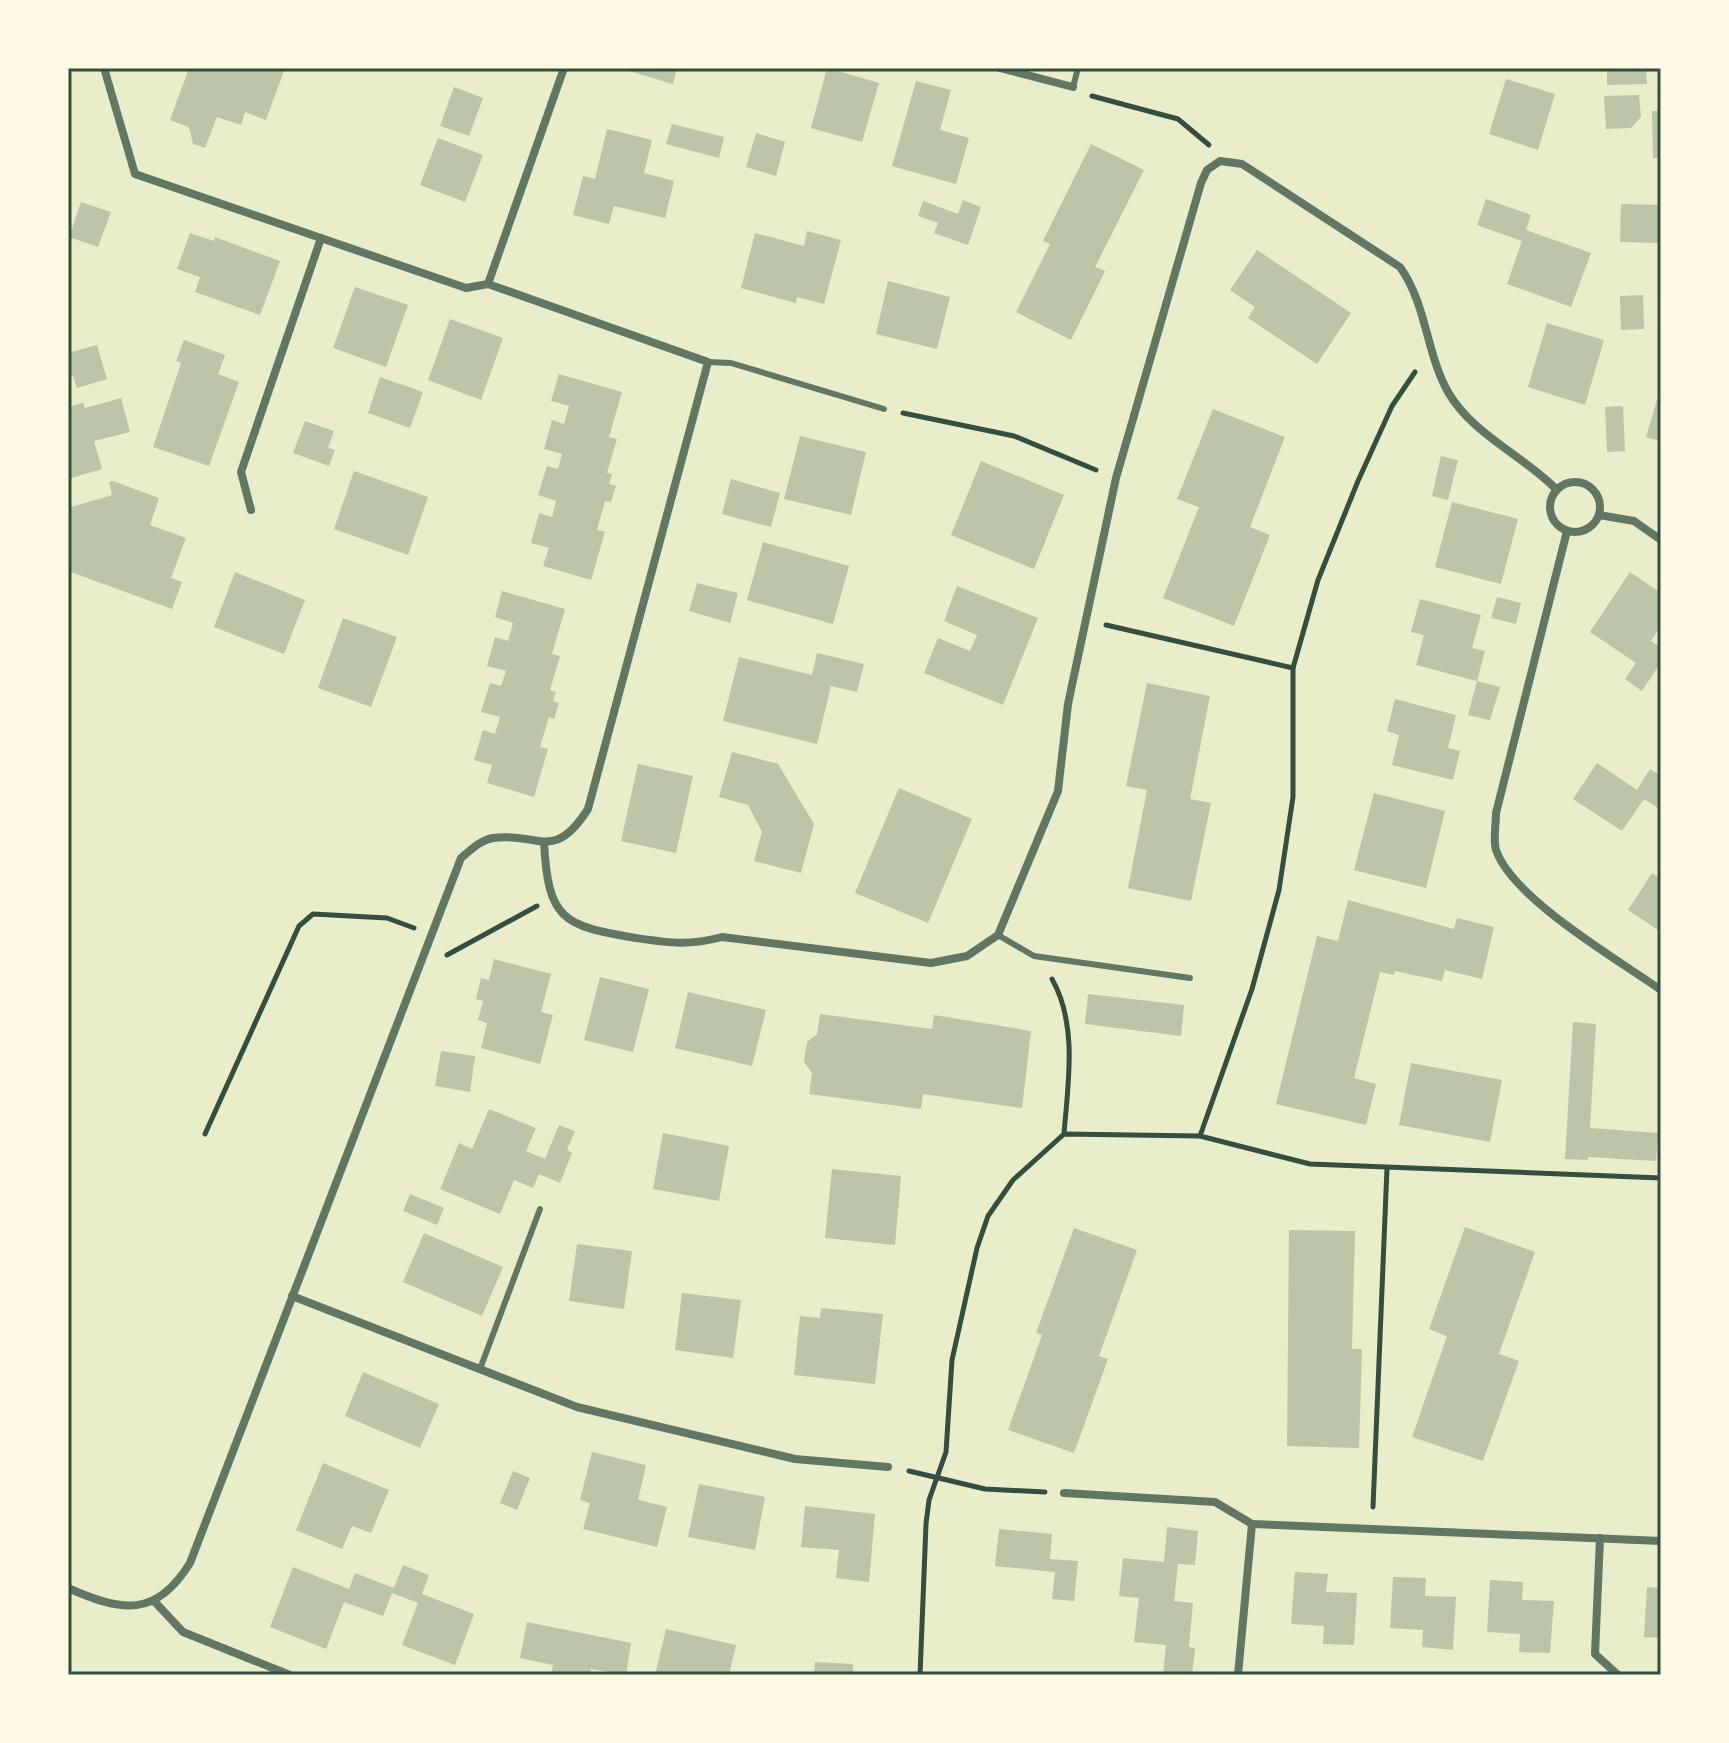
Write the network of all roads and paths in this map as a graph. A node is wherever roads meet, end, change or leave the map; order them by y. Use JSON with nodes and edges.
{"nodes":[{"id":1,"x":104,"y":68,"type":"edge"},
{"id":2,"x":564,"y":68,"type":"edge"},
{"id":3,"x":1000,"y":68,"type":"edge"},
{"id":4,"x":1078,"y":68,"type":"edge"},
{"id":5,"x":1073,"y":87,"type":"junction"},
{"id":6,"x":1220,"y":161,"type":"junction"},
{"id":7,"x":321,"y":238,"type":"junction"},
{"id":8,"x":488,"y":284,"type":"junction"},
{"id":9,"x":1436,"y":357,"type":"junction"},
{"id":10,"x":708,"y":362,"type":"junction"},
{"id":11,"x":884,"y":409,"type":"joint"},
{"id":12,"x":1116,"y":478,"type":"junction"},
{"id":13,"x":1557,"y":490,"type":"junction"},
{"id":14,"x":251,"y":510,"type":"dead end"},
{"id":15,"x":1599,"y":515,"type":"junction"},
{"id":16,"x":1567,"y":531,"type":"junction"},
{"id":17,"x":1661,"y":540,"type":"edge"},
{"id":18,"x":1086,"y":621,"type":"junction"},
{"id":19,"x":1293,"y":668,"type":"junction"},
{"id":20,"x":544,"y":842,"type":"junction"},
{"id":21,"x":552,"y":897,"type":"junction"},
{"id":22,"x":430,"y":935,"type":"junction"},
{"id":23,"x":998,"y":935,"type":"junction"},
{"id":24,"x":424,"y":951,"type":"junction"},
{"id":25,"x":1034,"y":956,"type":"junction"},
{"id":26,"x":1190,"y":978,"type":"dead end"},
{"id":27,"x":1661,"y":990,"type":"edge"},
{"id":28,"x":205,"y":1134,"type":"dead end"},
{"id":29,"x":1064,"y":1134,"type":"junction"},
{"id":30,"x":1200,"y":1136,"type":"junction"},
{"id":31,"x":1387,"y":1168,"type":"junction"},
{"id":32,"x":1661,"y":1178,"type":"edge"},
{"id":33,"x":540,"y":1209,"type":"dead end"},
{"id":34,"x":292,"y":1296,"type":"junction"},
{"id":35,"x":480,"y":1369,"type":"junction"},
{"id":36,"x":888,"y":1467,"type":"joint"},
{"id":37,"x":937,"y":1478,"type":"junction"},
{"id":38,"x":1064,"y":1493,"type":"joint"},
{"id":39,"x":1252,"y":1524,"type":"junction"},
{"id":40,"x":1372,"y":1528,"type":"junction"},
{"id":41,"x":1600,"y":1538,"type":"junction"},
{"id":42,"x":1661,"y":1541,"type":"edge"},
{"id":43,"x":68,"y":1588,"type":"edge"},
{"id":44,"x":154,"y":1601,"type":"junction"},
{"id":45,"x":290,"y":1675,"type":"edge"},
{"id":46,"x":920,"y":1675,"type":"edge"},
{"id":47,"x":1238,"y":1675,"type":"edge"},
{"id":48,"x":1618,"y":1675,"type":"edge"}],
"edges":[{"from":1,"to":7,"type":"street"},
{"from":2,"to":8,"type":"street"},
{"from":3,"to":5,"type":"street"},
{"from":4,"to":5,"type":"lane"},
{"from":5,"to":6,"type":"path"},
{"from":6,"to":9,"type":"street"},
{"from":6,"to":12,"type":"street"},
{"from":7,"to":8,"type":"street"},
{"from":7,"to":14,"type":"street"},
{"from":8,"to":10,"type":"street"},
{"from":9,"to":13,"type":"street"},
{"from":9,"to":19,"type":"path"},
{"from":10,"to":11,"type":"lane"},
{"from":10,"to":20,"type":"street"},
{"from":11,"to":12,"type":"path"},
{"from":12,"to":18,"type":"street"},
{"from":13,"to":15,"type":"street"},
{"from":13,"to":16,"type":"street"},
{"from":15,"to":16,"type":"street"},
{"from":15,"to":17,"type":"street"},
{"from":16,"to":27,"type":"street"},
{"from":18,"to":19,"type":"path"},
{"from":18,"to":23,"type":"street"},
{"from":19,"to":30,"type":"path"},
{"from":20,"to":21,"type":"street"},
{"from":20,"to":22,"type":"street"},
{"from":21,"to":23,"type":"street"},
{"from":21,"to":24,"type":"path"},
{"from":22,"to":24,"type":"street"},
{"from":22,"to":28,"type":"path"},
{"from":23,"to":25,"type":"lane"},
{"from":24,"to":34,"type":"street"},
{"from":25,"to":26,"type":"lane"},
{"from":25,"to":29,"type":"path"},
{"from":29,"to":30,"type":"path"},
{"from":29,"to":37,"type":"path"},
{"from":30,"to":31,"type":"path"},
{"from":31,"to":32,"type":"path"},
{"from":31,"to":40,"type":"path"},
{"from":33,"to":35,"type":"lane"},
{"from":34,"to":35,"type":"street"},
{"from":34,"to":44,"type":"street"},
{"from":35,"to":36,"type":"street"},
{"from":36,"to":37,"type":"path"},
{"from":37,"to":38,"type":"path"},
{"from":37,"to":46,"type":"path"},
{"from":38,"to":39,"type":"street"},
{"from":39,"to":40,"type":"street"},
{"from":39,"to":47,"type":"street"},
{"from":40,"to":41,"type":"street"},
{"from":41,"to":42,"type":"street"},
{"from":41,"to":48,"type":"street"},
{"from":43,"to":44,"type":"street"},
{"from":44,"to":45,"type":"street"}]}
